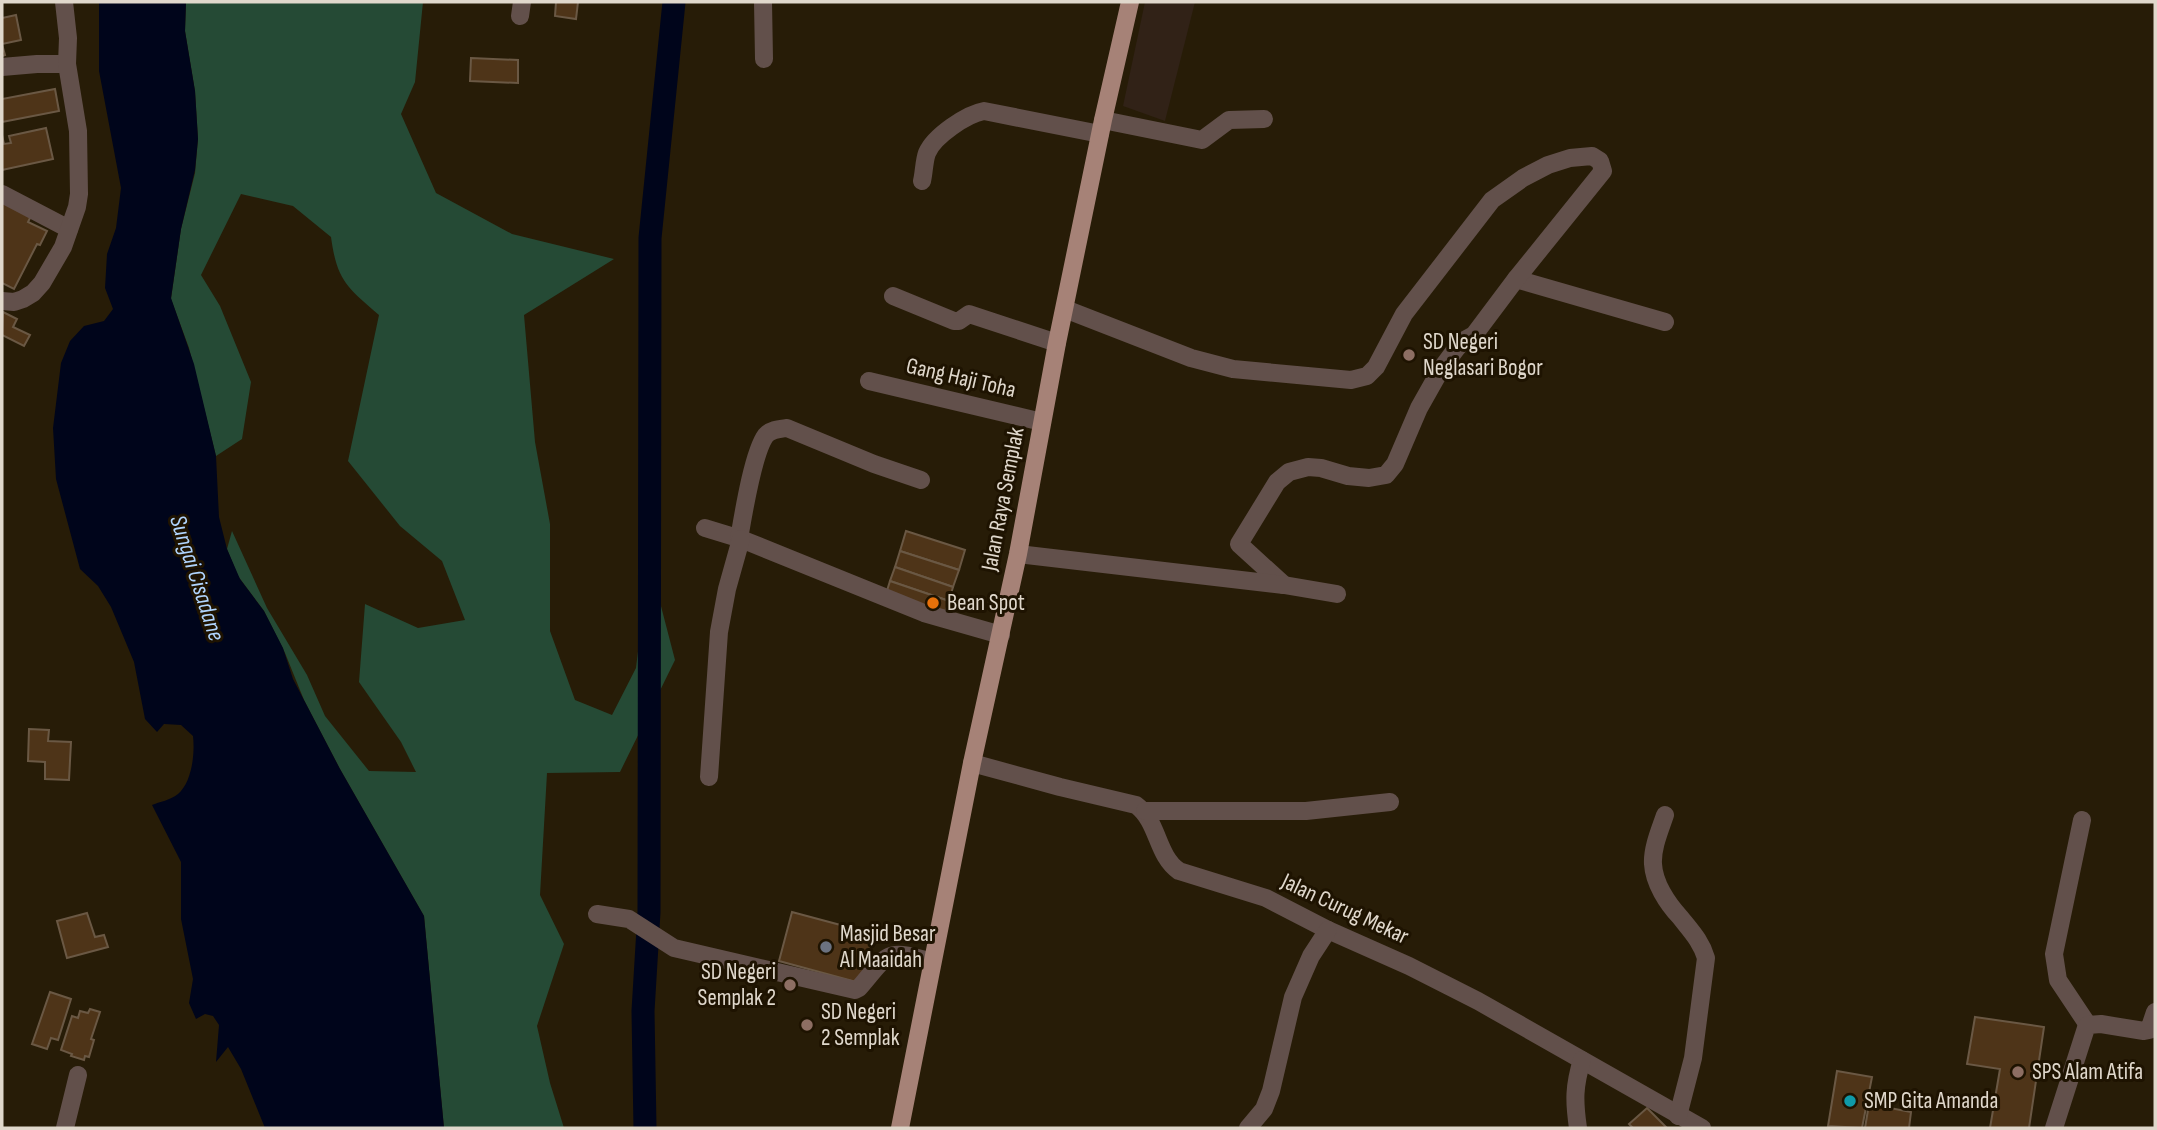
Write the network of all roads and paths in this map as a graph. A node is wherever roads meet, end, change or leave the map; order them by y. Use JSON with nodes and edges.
{"nodes":[{"id":1,"x":64,"y":2,"type":"edge"},
{"id":2,"x":763,"y":2,"type":"edge"},
{"id":3,"x":1130,"y":2,"type":"edge"},
{"id":4,"x":764,"y":59,"type":"dead end"},
{"id":5,"x":67,"y":64,"type":"junction"},
{"id":6,"x":2,"y":67,"type":"edge"},
{"id":7,"x":1264,"y":119,"type":"dead end"},
{"id":8,"x":1101,"y":127,"type":"junction"},
{"id":9,"x":922,"y":181,"type":"dead end"},
{"id":10,"x":2,"y":194,"type":"edge"},
{"id":11,"x":69,"y":229,"type":"junction"},
{"id":12,"x":1516,"y":279,"type":"junction"},
{"id":13,"x":893,"y":296,"type":"dead end"},
{"id":14,"x":2,"y":301,"type":"edge"},
{"id":15,"x":1065,"y":309,"type":"junction"},
{"id":16,"x":1665,"y":322,"type":"dead end"},
{"id":17,"x":1057,"y":343,"type":"junction"},
{"id":18,"x":869,"y":381,"type":"dead end"},
{"id":19,"x":1042,"y":422,"type":"junction"},
{"id":20,"x":921,"y":480,"type":"dead end"},
{"id":21,"x":705,"y":528,"type":"dead end"},
{"id":22,"x":740,"y":539,"type":"junction"},
{"id":23,"x":1018,"y":554,"type":"junction"},
{"id":24,"x":1284,"y":585,"type":"junction"},
{"id":25,"x":1337,"y":594,"type":"dead end"},
{"id":26,"x":1001,"y":635,"type":"junction"},
{"id":27,"x":972,"y":763,"type":"junction"},
{"id":28,"x":709,"y":777,"type":"dead end"},
{"id":29,"x":1390,"y":802,"type":"dead end"},
{"id":30,"x":1145,"y":811,"type":"junction"},
{"id":31,"x":1665,"y":816,"type":"dead end"},
{"id":32,"x":2082,"y":820,"type":"dead end"},
{"id":33,"x":597,"y":914,"type":"dead end"},
{"id":34,"x":1328,"y":930,"type":"junction"},
{"id":35,"x":932,"y":962,"type":"junction"},
{"id":36,"x":2155,"y":1012,"type":"edge"},
{"id":37,"x":2088,"y":1025,"type":"junction"},
{"id":38,"x":1582,"y":1060,"type":"junction"},
{"id":39,"x":78,"y":1075,"type":"dead end"},
{"id":40,"x":1678,"y":1116,"type":"junction"},
{"id":41,"x":65,"y":1128,"type":"edge"},
{"id":42,"x":900,"y":1128,"type":"edge"},
{"id":43,"x":1248,"y":1128,"type":"edge"},
{"id":44,"x":1578,"y":1128,"type":"edge"},
{"id":45,"x":1702,"y":1128,"type":"edge"},
{"id":46,"x":2054,"y":1128,"type":"edge"}],
"edges":[{"from":1,"to":5,"type":"street"},
{"from":2,"to":4,"type":"street"},
{"from":3,"to":8,"type":"main road","name":"Jalan Raya Semplak"},
{"from":5,"to":6,"type":"street"},
{"from":5,"to":11,"type":"street"},
{"from":7,"to":8,"type":"street"},
{"from":8,"to":9,"type":"street"},
{"from":8,"to":15,"type":"main road","name":"Jalan Raya Semplak"},
{"from":10,"to":11,"type":"street"},
{"from":11,"to":14,"type":"street"},
{"from":12,"to":15,"type":"street"},
{"from":12,"to":16,"type":"street"},
{"from":12,"to":24,"type":"street"},
{"from":13,"to":17,"type":"street"},
{"from":15,"to":17,"type":"main road","name":"Jalan Raya Semplak"},
{"from":17,"to":19,"type":"main road","name":"Jalan Raya Semplak"},
{"from":18,"to":19,"type":"street","name":"Gang Haji Toha"},
{"from":19,"to":23,"type":"main road","name":"Jalan Raya Semplak"},
{"from":20,"to":22,"type":"street"},
{"from":21,"to":22,"type":"street"},
{"from":22,"to":26,"type":"street"},
{"from":22,"to":28,"type":"street"},
{"from":23,"to":24,"type":"street"},
{"from":23,"to":26,"type":"main road","name":"Jalan Raya Semplak"},
{"from":24,"to":25,"type":"street"},
{"from":26,"to":27,"type":"main road","name":"Jalan Raya Semplak"},
{"from":27,"to":30,"type":"street"},
{"from":27,"to":35,"type":"main road","name":"Jalan Raya Semplak"},
{"from":29,"to":30,"type":"street"},
{"from":30,"to":34,"type":"street","name":"Jalan Curug Mekar"},
{"from":31,"to":40,"type":"street"},
{"from":32,"to":37,"type":"street"},
{"from":33,"to":35,"type":"street"},
{"from":34,"to":38,"type":"street","name":"Jalan Curug Mekar"},
{"from":34,"to":43,"type":"street"},
{"from":35,"to":42,"type":"main road","name":"Jalan Raya Semplak"},
{"from":36,"to":37,"type":"street"},
{"from":37,"to":46,"type":"street"},
{"from":38,"to":40,"type":"street","name":"Jalan Curug Mekar"},
{"from":38,"to":44,"type":"street"},
{"from":39,"to":41,"type":"street"},
{"from":40,"to":45,"type":"street","name":"Jalan Curug Mekar"}]}
